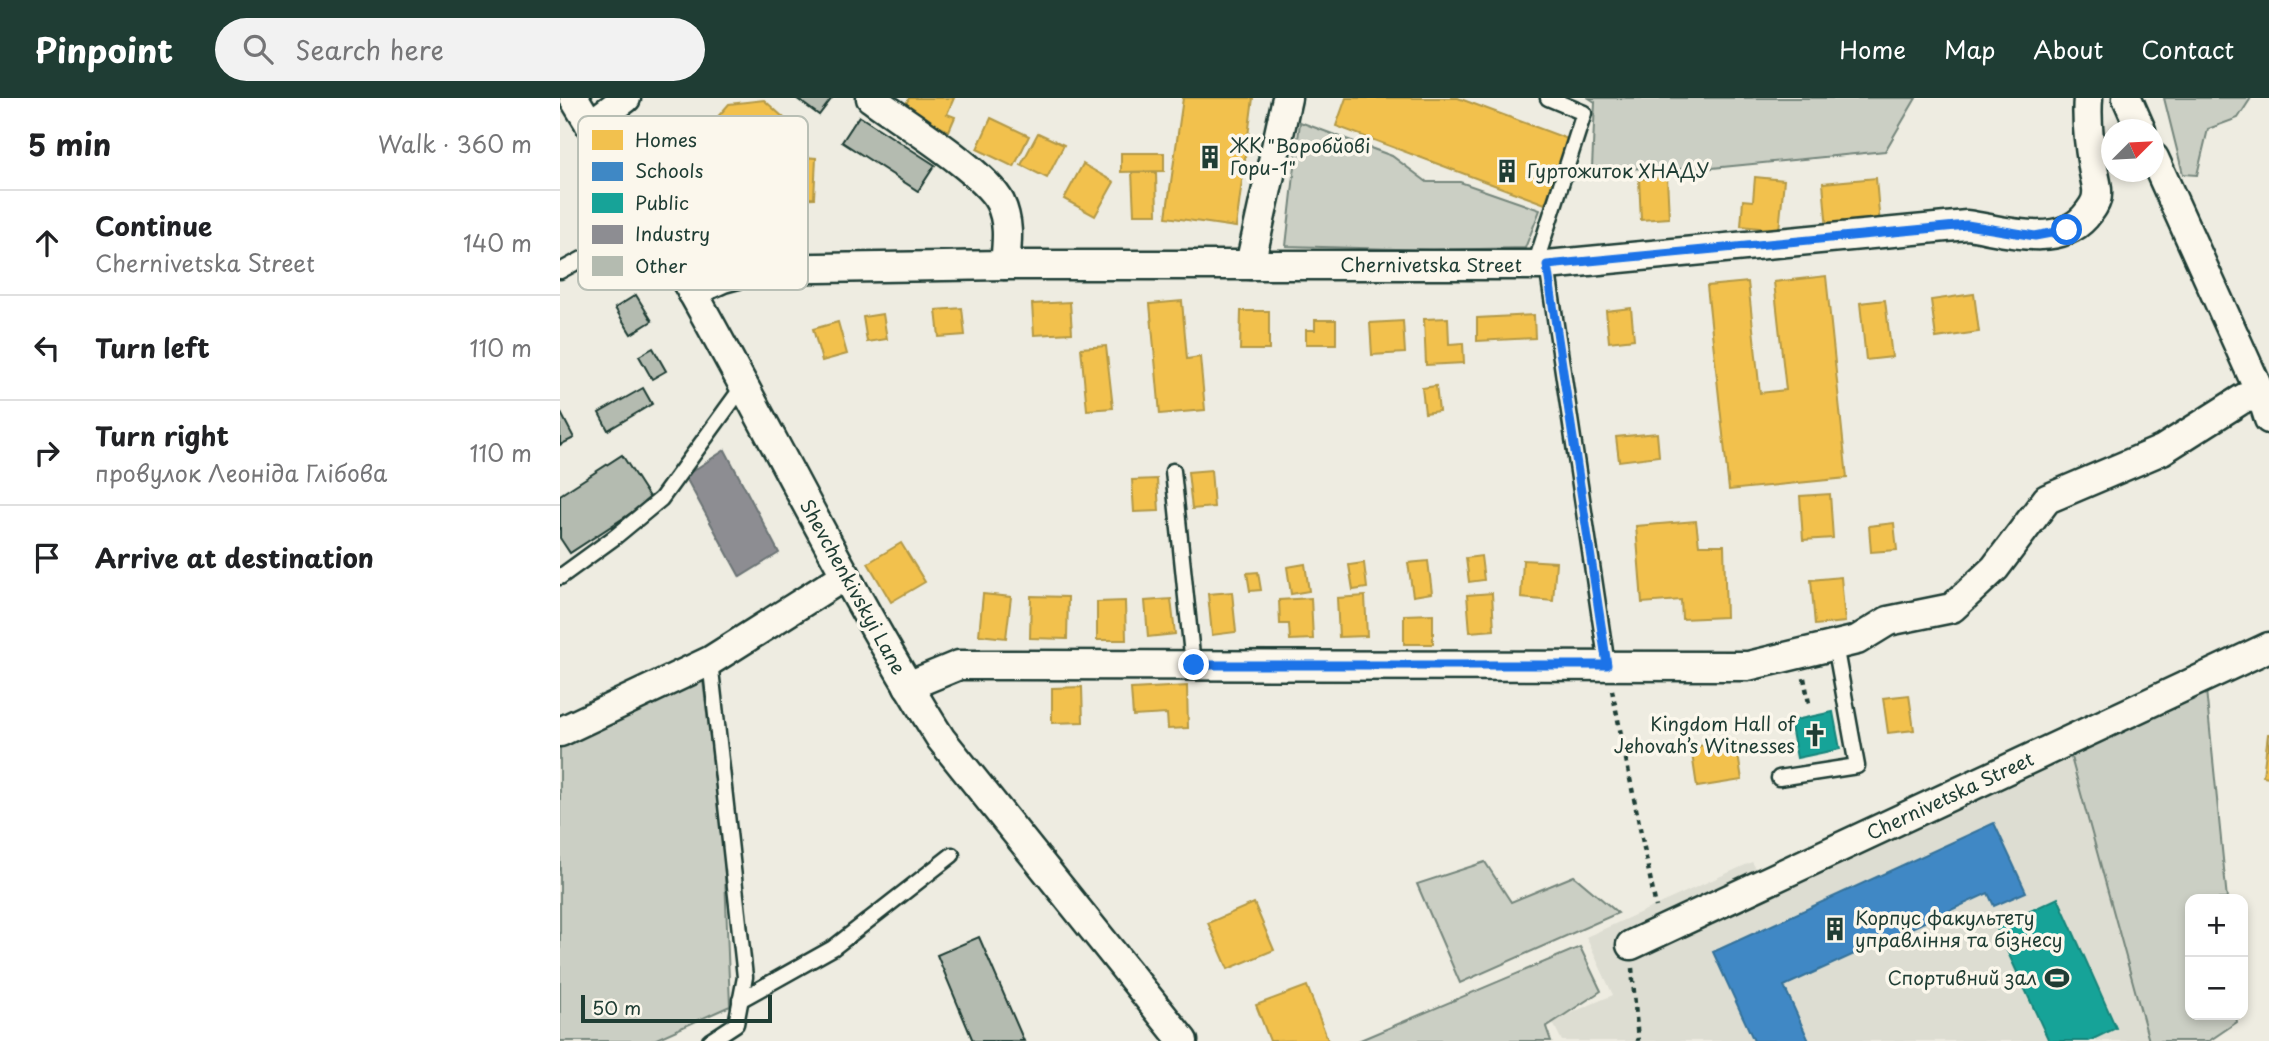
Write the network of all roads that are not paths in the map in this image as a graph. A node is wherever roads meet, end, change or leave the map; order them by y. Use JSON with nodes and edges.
{"nodes":[{"id":1,"x":574,"y":98,"type":"edge"},
{"id":2,"x":625,"y":98,"type":"edge"},
{"id":3,"x":871,"y":98,"type":"edge"},
{"id":4,"x":1287,"y":98,"type":"edge"},
{"id":5,"x":1548,"y":98,"type":"edge"},
{"id":6,"x":2088,"y":98,"type":"edge"},
{"id":7,"x":2127,"y":98,"type":"edge"},
{"id":8,"x":585,"y":116,"type":"edge"},
{"id":9,"x":602,"y":116,"type":"edge"},
{"id":10,"x":2136,"y":119,"type":"edge"},
{"id":11,"x":2164,"y":180,"type":"edge"},
{"id":12,"x":578,"y":261,"type":"edge"},
{"id":13,"x":1005,"y":265,"type":"junction"},
{"id":14,"x":1250,"y":265,"type":"junction"},
{"id":15,"x":1541,"y":265,"type":"junction"},
{"id":16,"x":808,"y":269,"type":"edge"},
{"id":17,"x":560,"y":271,"type":"edge"},
{"id":18,"x":696,"y":290,"type":"edge"},
{"id":19,"x":692,"y":292,"type":"joint"},
{"id":20,"x":743,"y":386,"type":"junction"},
{"id":21,"x":2267,"y":404,"type":"edge"},
{"id":22,"x":1173,"y":471,"type":"dead end"},
{"id":23,"x":846,"y":575,"type":"junction"},
{"id":24,"x":560,"y":577,"type":"edge"},
{"id":25,"x":1835,"y":645,"type":"junction"},
{"id":26,"x":2269,"y":647,"type":"edge"},
{"id":27,"x":710,"y":661,"type":"junction"},
{"id":28,"x":1194,"y":665,"type":"junction"},
{"id":29,"x":1607,"y":665,"type":"junction"},
{"id":30,"x":908,"y":686,"type":"junction"},
{"id":31,"x":560,"y":732,"type":"edge"},
{"id":32,"x":1779,"y":778,"type":"dead end"},
{"id":33,"x":952,"y":855,"type":"dead end"},
{"id":34,"x":1631,"y":945,"type":"road end"},
{"id":35,"x":740,"y":1000,"type":"junction"},
{"id":36,"x":710,"y":1041,"type":"edge"},
{"id":37,"x":1183,"y":1041,"type":"edge"}],
"edges":[{"from":1,"to":8,"type":"street","name":"Shevchenkivskyi Lane"},
{"from":2,"to":9,"type":"street"},
{"from":3,"to":13,"type":"street"},
{"from":4,"to":14,"type":"street"},
{"from":5,"to":15,"type":"lane"},
{"from":6,"to":15,"type":"street","name":"Chernivetska Street"},
{"from":7,"to":10,"type":"street"},
{"from":11,"to":21,"type":"street"},
{"from":12,"to":17,"type":"lane"},
{"from":13,"to":14,"type":"street","name":"Chernivetska Street"},
{"from":13,"to":16,"type":"street","name":"Chernivetska Street"},
{"from":14,"to":15,"type":"street","name":"Chernivetska Street"},
{"from":15,"to":29,"type":"lane"},
{"from":18,"to":19,"type":"street","name":"Chernivetska Street"},
{"from":19,"to":20,"type":"street","name":"Shevchenkivskyi Lane"},
{"from":20,"to":23,"type":"street","name":"Shevchenkivskyi Lane"},
{"from":20,"to":24,"type":"lane"},
{"from":21,"to":25,"type":"street"},
{"from":22,"to":28,"type":"lane"},
{"from":23,"to":27,"type":"street"},
{"from":23,"to":30,"type":"street","name":"Shevchenkivskyi Lane"},
{"from":25,"to":29,"type":"street"},
{"from":25,"to":32,"type":"lane"},
{"from":26,"to":34,"type":"street","name":"Chernivetska Street"},
{"from":27,"to":31,"type":"street"},
{"from":27,"to":35,"type":"lane"},
{"from":28,"to":29,"type":"street"},
{"from":28,"to":30,"type":"street"},
{"from":30,"to":37,"type":"street","name":"Shevchenkivskyi Lane"},
{"from":33,"to":35,"type":"lane"},
{"from":35,"to":36,"type":"lane"}]}
